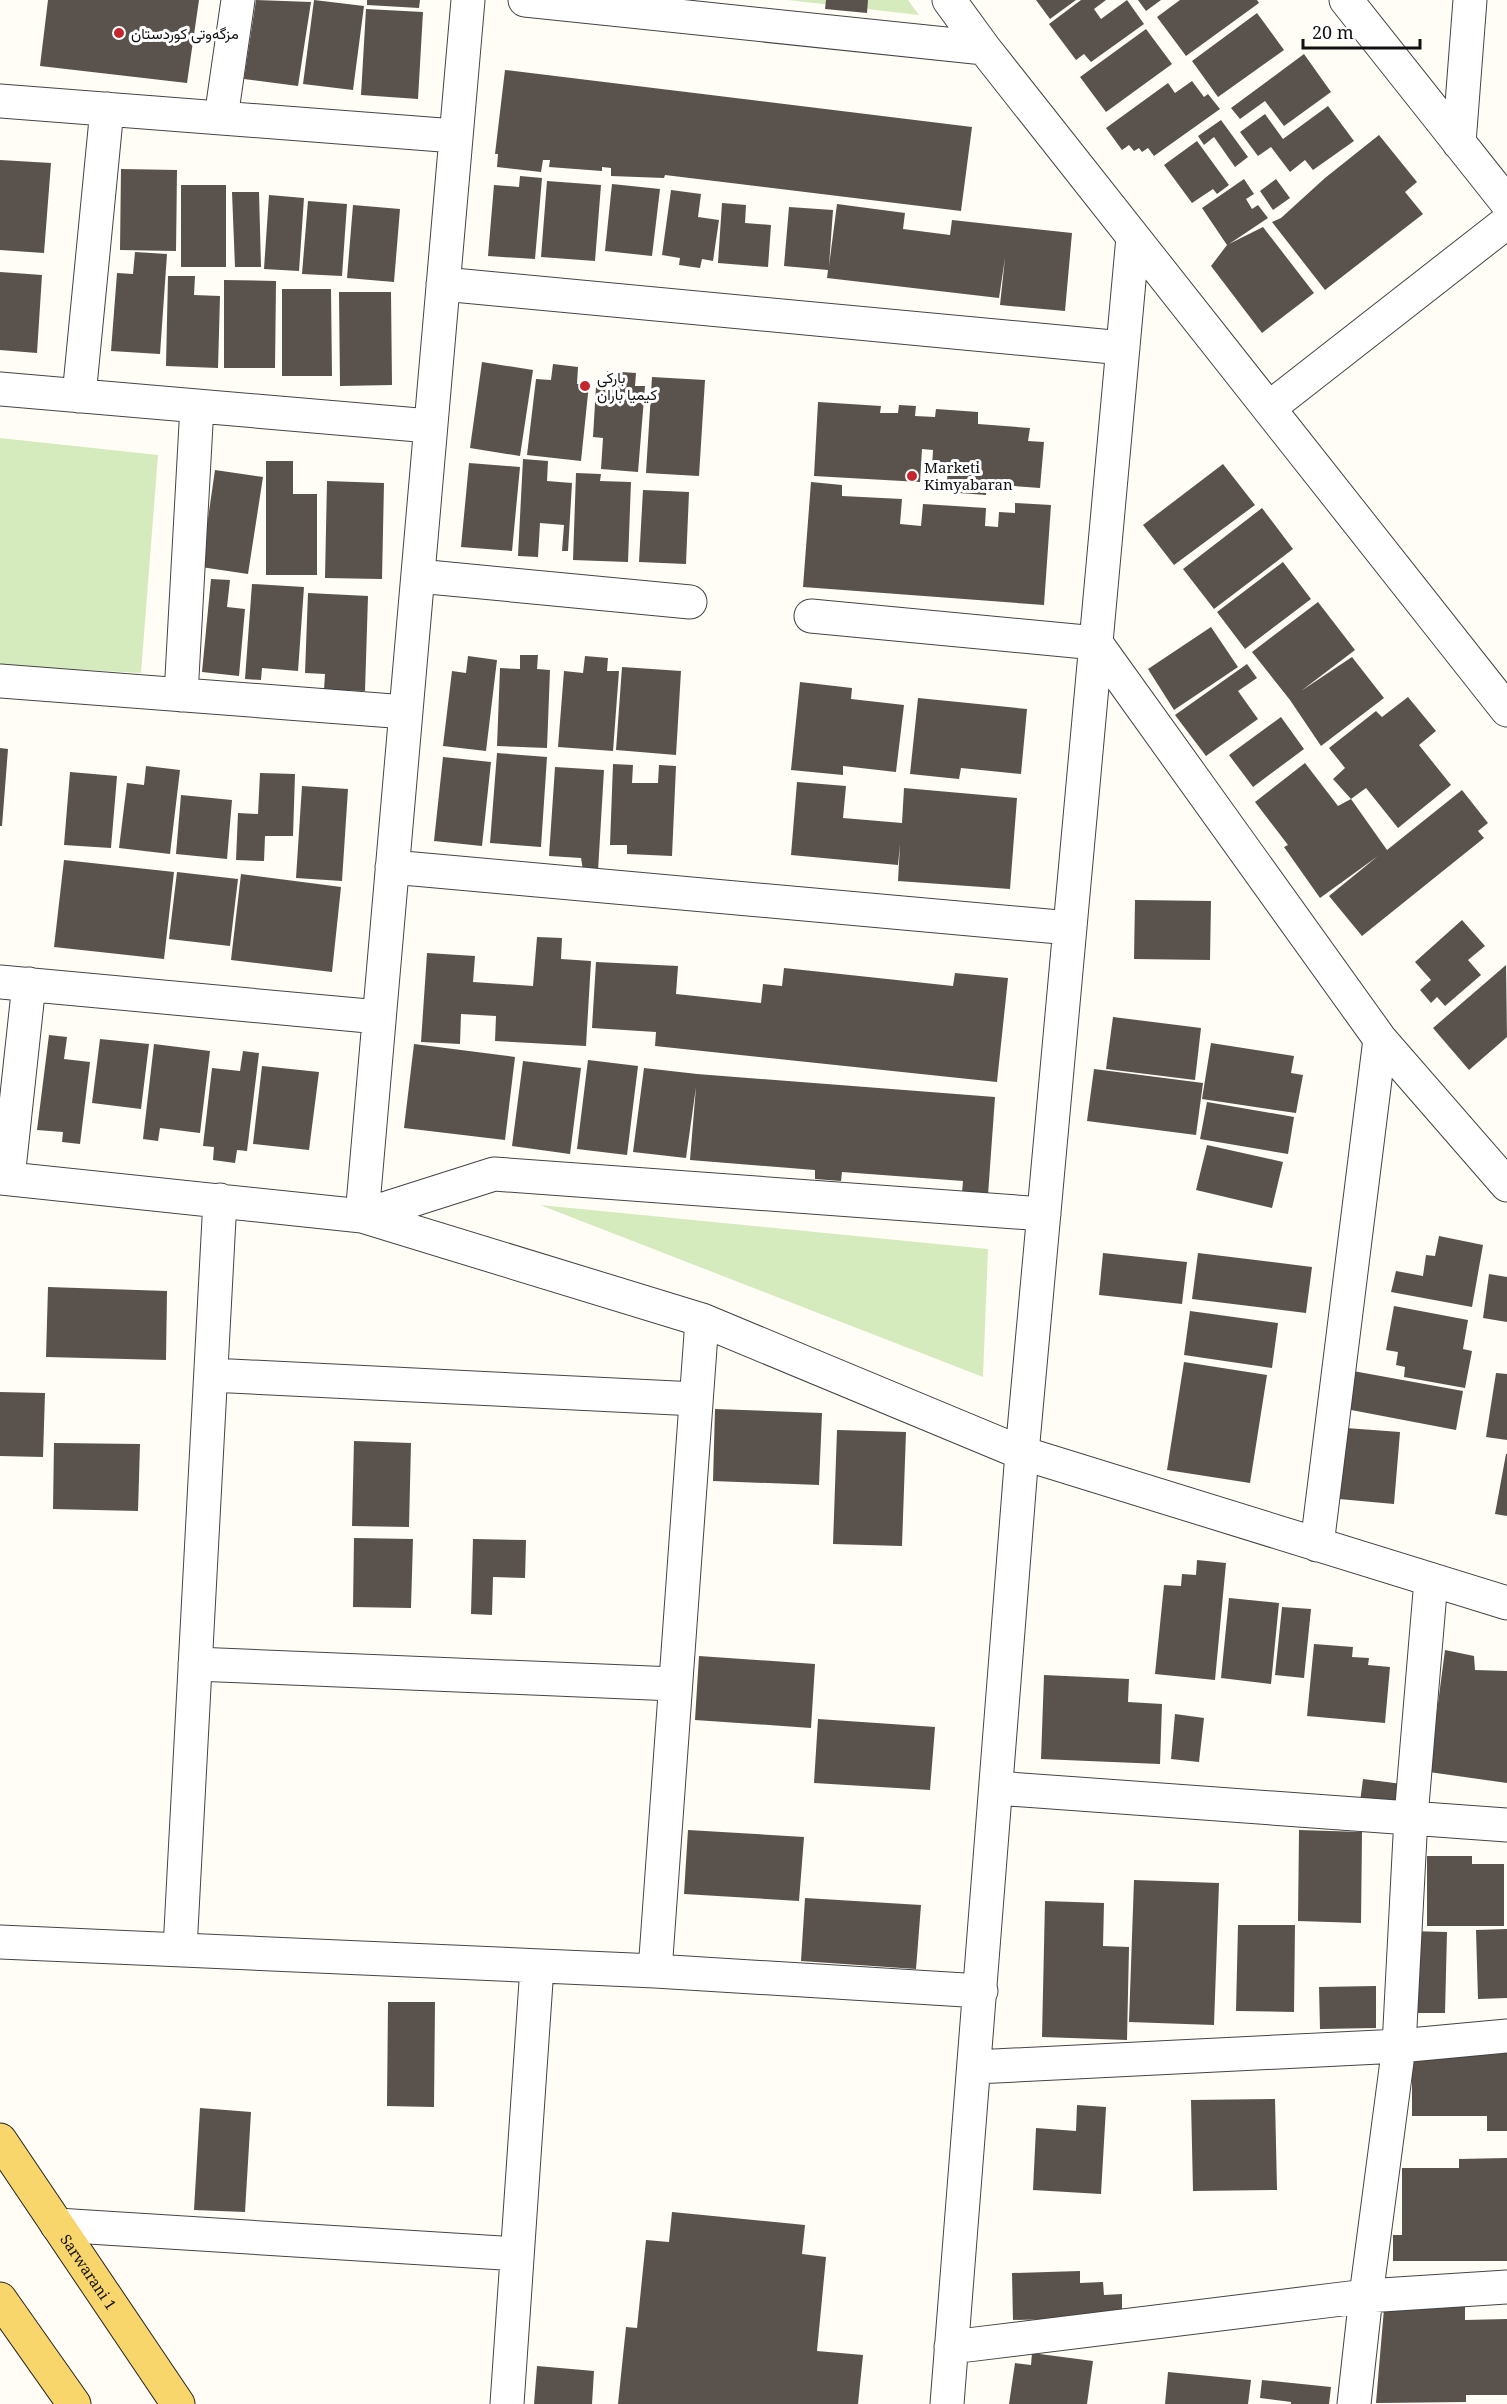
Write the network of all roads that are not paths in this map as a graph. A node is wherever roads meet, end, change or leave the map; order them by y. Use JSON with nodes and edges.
{"nodes":[{"id":1,"x":238,"y":0,"type":"edge"},
{"id":2,"x":468,"y":0,"type":"edge"},
{"id":3,"x":525,"y":0,"type":"edge"},
{"id":4,"x":949,"y":0,"type":"edge"},
{"id":5,"x":1346,"y":0,"type":"edge"},
{"id":6,"x":1470,"y":0,"type":"edge"},
{"id":7,"x":984,"y":48,"type":"junction"},
{"id":8,"x":0,"y":101,"type":"edge"},
{"id":9,"x":107,"y":109,"type":"junction"},
{"id":10,"x":221,"y":118,"type":"junction"},
{"id":11,"x":455,"y":136,"type":"junction"},
{"id":12,"x":1459,"y":143,"type":"junction"},
{"id":13,"x":1507,"y":203,"type":"edge"},
{"id":14,"x":1507,"y":222,"type":"edge"},
{"id":15,"x":1133,"y":237,"type":"junction"},
{"id":16,"x":443,"y":284,"type":"junction"},
{"id":17,"x":1123,"y":348,"type":"junction"},
{"id":18,"x":0,"y":389,"type":"edge"},
{"id":19,"x":78,"y":396,"type":"junction"},
{"id":20,"x":197,"y":406,"type":"junction"},
{"id":21,"x":1269,"y":408,"type":"junction"},
{"id":22,"x":430,"y":426,"type":"junction"},
{"id":23,"x":418,"y":576,"type":"junction"},
{"id":24,"x":690,"y":602,"type":"dead end"},
{"id":25,"x":811,"y":616,"type":"dead end"},
{"id":26,"x":1096,"y":643,"type":"junction"},
{"id":27,"x":0,"y":681,"type":"edge"},
{"id":28,"x":182,"y":695,"type":"junction"},
{"id":29,"x":1507,"y":710,"type":"edge"},
{"id":30,"x":406,"y":712,"type":"junction"},
{"id":31,"x":392,"y":867,"type":"junction"},
{"id":32,"x":1070,"y":928,"type":"junction"},
{"id":33,"x":14,"y":983,"type":"edge"},
{"id":34,"x":380,"y":1017,"type":"junction"},
{"id":35,"x":1380,"y":1039,"type":"junction"},
{"id":36,"x":4,"y":1178,"type":"edge"},
{"id":37,"x":1507,"y":1185,"type":"edge"},
{"id":38,"x":220,"y":1200,"type":"junction"},
{"id":39,"x":1044,"y":1214,"type":"junction"},
{"id":40,"x":362,"y":1216,"type":"junction"},
{"id":41,"x":702,"y":1320,"type":"junction"},
{"id":42,"x":211,"y":1375,"type":"junction"},
{"id":43,"x":696,"y":1399,"type":"junction"},
{"id":44,"x":1022,"y":1453,"type":"junction"},
{"id":45,"x":1317,"y":1545,"type":"junction"},
{"id":46,"x":1431,"y":1580,"type":"junction"},
{"id":47,"x":1507,"y":1603,"type":"edge"},
{"id":48,"x":195,"y":1664,"type":"junction"},
{"id":49,"x":674,"y":1684,"type":"junction"},
{"id":50,"x":996,"y":1788,"type":"junction"},
{"id":51,"x":1411,"y":1817,"type":"junction"},
{"id":52,"x":1507,"y":1825,"type":"edge"},
{"id":53,"x":0,"y":1942,"type":"edge"},
{"id":54,"x":180,"y":1949,"type":"junction"},
{"id":55,"x":537,"y":1967,"type":"junction"},
{"id":56,"x":655,"y":1971,"type":"junction"},
{"id":57,"x":981,"y":1991,"type":"junction"},
{"id":58,"x":1507,"y":2036,"type":"edge"},
{"id":59,"x":1400,"y":2046,"type":"junction"},
{"id":60,"x":975,"y":2067,"type":"junction"},
{"id":61,"x":0,"y":2140,"type":"edge"},
{"id":62,"x":57,"y":2225,"type":"junction"},
{"id":63,"x":517,"y":2254,"type":"junction"},
{"id":64,"x":1507,"y":2287,"type":"edge"},
{"id":65,"x":1366,"y":2296,"type":"junction"},
{"id":66,"x":0,"y":2300,"type":"edge"},
{"id":67,"x":951,"y":2347,"type":"junction"},
{"id":68,"x":74,"y":2404,"type":"edge"},
{"id":69,"x":178,"y":2404,"type":"edge"},
{"id":70,"x":507,"y":2404,"type":"edge"},
{"id":71,"x":947,"y":2404,"type":"edge"},
{"id":72,"x":1354,"y":2404,"type":"edge"}],
"edges":[{"from":1,"to":10,"type":"street"},
{"from":2,"to":11,"type":"street"},
{"from":3,"to":7,"type":"street"},
{"from":4,"to":7,"type":"street"},
{"from":5,"to":12,"type":"street"},
{"from":6,"to":12,"type":"street"},
{"from":7,"to":15,"type":"street"},
{"from":8,"to":9,"type":"street"},
{"from":9,"to":10,"type":"street"},
{"from":9,"to":19,"type":"street"},
{"from":10,"to":11,"type":"street"},
{"from":11,"to":16,"type":"street"},
{"from":12,"to":13,"type":"street"},
{"from":14,"to":21,"type":"street"},
{"from":15,"to":17,"type":"street"},
{"from":15,"to":21,"type":"street"},
{"from":16,"to":17,"type":"street"},
{"from":16,"to":22,"type":"street"},
{"from":17,"to":26,"type":"street"},
{"from":18,"to":19,"type":"street"},
{"from":19,"to":20,"type":"street"},
{"from":20,"to":22,"type":"street"},
{"from":20,"to":28,"type":"street"},
{"from":21,"to":29,"type":"street"},
{"from":22,"to":23,"type":"street"},
{"from":23,"to":24,"type":"street"},
{"from":23,"to":30,"type":"street"},
{"from":25,"to":26,"type":"street"},
{"from":26,"to":32,"type":"street"},
{"from":26,"to":35,"type":"street"},
{"from":27,"to":28,"type":"street"},
{"from":28,"to":30,"type":"street"},
{"from":30,"to":31,"type":"street"},
{"from":31,"to":32,"type":"street"},
{"from":31,"to":34,"type":"street"},
{"from":32,"to":39,"type":"street"},
{"from":33,"to":34,"type":"street"},
{"from":33,"to":36,"type":"street"},
{"from":34,"to":40,"type":"street"},
{"from":35,"to":37,"type":"street"},
{"from":35,"to":45,"type":"street"},
{"from":36,"to":38,"type":"street"},
{"from":38,"to":40,"type":"street"},
{"from":38,"to":42,"type":"street"},
{"from":39,"to":40,"type":"street"},
{"from":39,"to":44,"type":"street"},
{"from":40,"to":41,"type":"street"},
{"from":41,"to":43,"type":"street"},
{"from":41,"to":44,"type":"street"},
{"from":42,"to":43,"type":"street"},
{"from":42,"to":48,"type":"street"},
{"from":43,"to":49,"type":"street"},
{"from":44,"to":45,"type":"street"},
{"from":44,"to":50,"type":"street"},
{"from":45,"to":46,"type":"street"},
{"from":46,"to":47,"type":"street"},
{"from":46,"to":51,"type":"street"},
{"from":48,"to":49,"type":"street"},
{"from":48,"to":54,"type":"street"},
{"from":49,"to":56,"type":"street"},
{"from":50,"to":51,"type":"street"},
{"from":50,"to":57,"type":"street"},
{"from":51,"to":52,"type":"street"},
{"from":51,"to":59,"type":"street"},
{"from":53,"to":54,"type":"street"},
{"from":54,"to":55,"type":"street"},
{"from":55,"to":56,"type":"street"},
{"from":55,"to":63,"type":"street"},
{"from":56,"to":57,"type":"street"},
{"from":57,"to":60,"type":"street"},
{"from":58,"to":59,"type":"street"},
{"from":59,"to":60,"type":"street"},
{"from":59,"to":65,"type":"street"},
{"from":60,"to":67,"type":"street"},
{"from":61,"to":62,"type":"main road","name":"Sarwarani 1"},
{"from":62,"to":63,"type":"street"},
{"from":62,"to":69,"type":"main road","name":"Sarwarani 1"},
{"from":63,"to":70,"type":"street"},
{"from":64,"to":65,"type":"street"},
{"from":65,"to":67,"type":"street"},
{"from":65,"to":72,"type":"street"},
{"from":66,"to":68,"type":"main road"},
{"from":67,"to":71,"type":"street"}]}
